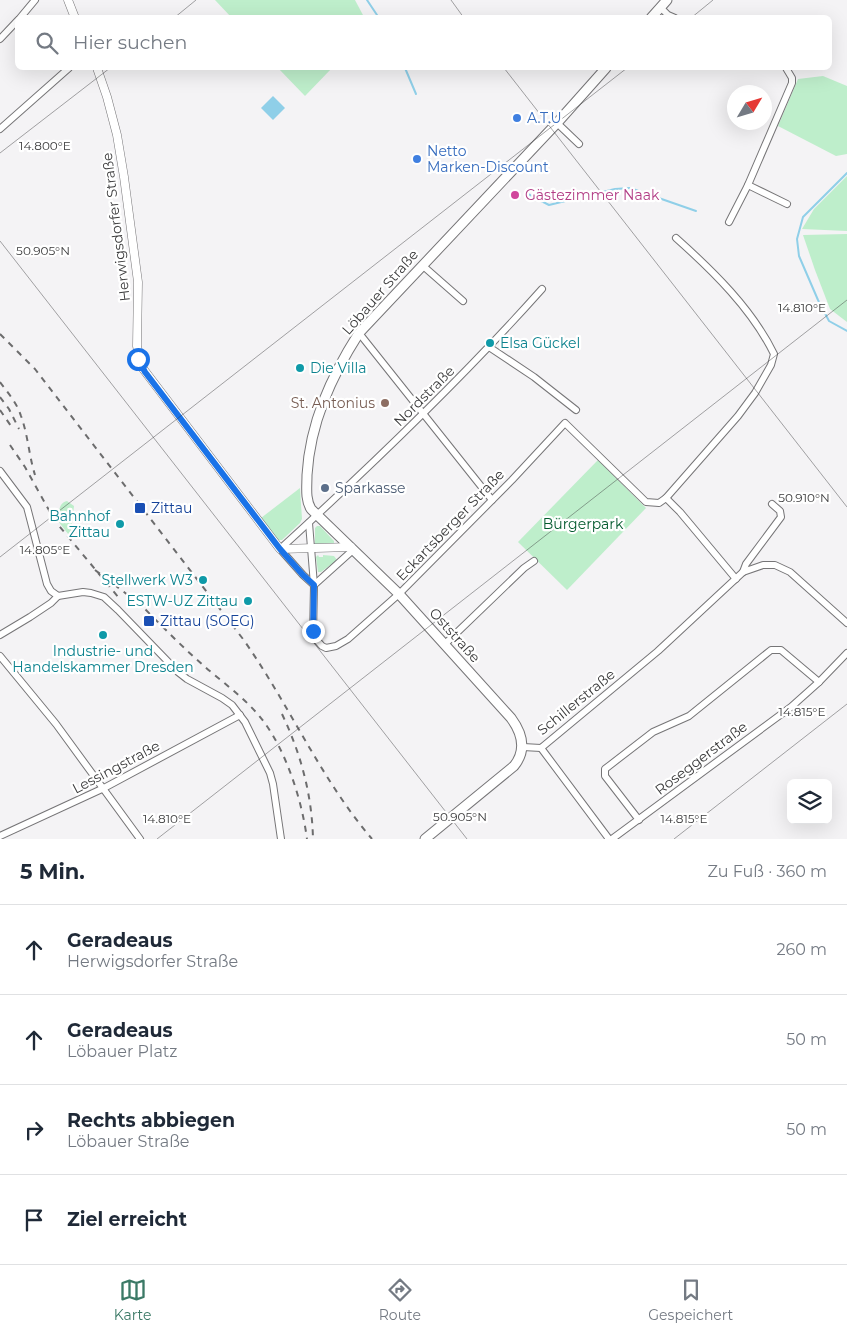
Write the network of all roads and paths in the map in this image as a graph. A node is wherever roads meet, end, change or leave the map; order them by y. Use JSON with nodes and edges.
{"nodes":[{"id":1,"x":36,"y":0,"type":"edge"},
{"id":2,"x":68,"y":0,"type":"edge"},
{"id":3,"x":667,"y":0,"type":"edge"},
{"id":4,"x":660,"y":7,"type":"junction"},
{"id":5,"x":23,"y":15,"type":"edge"},
{"id":6,"x":75,"y":15,"type":"edge"},
{"id":7,"x":653,"y":15,"type":"edge"},
{"id":8,"x":668,"y":15,"type":"edge"},
{"id":9,"x":15,"y":23,"type":"edge"},
{"id":10,"x":0,"y":39,"type":"edge"},
{"id":11,"x":67,"y":70,"type":"edge"},
{"id":12,"x":98,"y":70,"type":"edge"},
{"id":13,"x":604,"y":70,"type":"edge"},
{"id":14,"x":788,"y":70,"type":"edge"},
{"id":15,"x":557,"y":123,"type":"junction"},
{"id":16,"x":0,"y":129,"type":"edge"},
{"id":17,"x":580,"y":144,"type":"dead end"},
{"id":18,"x":748,"y":185,"type":"junction"},
{"id":19,"x":787,"y":204,"type":"dead end"},
{"id":20,"x":729,"y":222,"type":"dead end"},
{"id":21,"x":676,"y":238,"type":"dead end"},
{"id":22,"x":422,"y":265,"type":"junction"},
{"id":23,"x":542,"y":289,"type":"dead end"},
{"id":24,"x":463,"y":300,"type":"dead end"},
{"id":25,"x":360,"y":333,"type":"junction"},
{"id":26,"x":489,"y":347,"type":"junction"},
{"id":27,"x":576,"y":410,"type":"dead end"},
{"id":28,"x":424,"y":414,"type":"junction"},
{"id":29,"x":0,"y":471,"type":"edge"},
{"id":30,"x":666,"y":498,"type":"junction"},
{"id":31,"x":492,"y":500,"type":"junction"},
{"id":32,"x":772,"y":504,"type":"dead end"},
{"id":33,"x":317,"y":515,"type":"junction"},
{"id":34,"x":309,"y":523,"type":"junction"},
{"id":35,"x":310,"y":548,"type":"junction"},
{"id":36,"x":280,"y":549,"type":"junction"},
{"id":37,"x":352,"y":549,"type":"junction"},
{"id":38,"x":534,"y":561,"type":"dead end"},
{"id":39,"x":743,"y":572,"type":"junction"},
{"id":40,"x":736,"y":580,"type":"junction"},
{"id":41,"x":314,"y":585,"type":"junction"},
{"id":42,"x":400,"y":594,"type":"junction"},
{"id":43,"x":58,"y":596,"type":"junction"},
{"id":44,"x":847,"y":623,"type":"edge"},
{"id":45,"x":0,"y":635,"type":"edge"},
{"id":46,"x":445,"y":644,"type":"junction"},
{"id":47,"x":847,"y":653,"type":"edge"},
{"id":48,"x":0,"y":656,"type":"edge"},
{"id":49,"x":819,"y":682,"type":"junction"},
{"id":50,"x":240,"y":715,"type":"junction"},
{"id":51,"x":522,"y":747,"type":"junction"},
{"id":52,"x":541,"y":748,"type":"junction"},
{"id":53,"x":104,"y":788,"type":"junction"},
{"id":54,"x":638,"y":820,"type":"junction"},
{"id":55,"x":0,"y":836,"type":"edge"},
{"id":56,"x":140,"y":839,"type":"edge"},
{"id":57,"x":281,"y":839,"type":"edge"},
{"id":58,"x":425,"y":839,"type":"edge"},
{"id":59,"x":610,"y":839,"type":"edge"}],
"edges":[{"from":1,"to":5,"type":"street"},
{"from":2,"to":6,"type":"street"},
{"from":3,"to":4,"type":"main road"},
{"from":4,"to":7,"type":"main road"},
{"from":4,"to":8,"type":"street"},
{"from":9,"to":10,"type":"street"},
{"from":11,"to":16,"type":"street"},
{"from":12,"to":36,"type":"street","name":"Herwigsdorfer Straße"},
{"from":13,"to":15,"type":"main road","name":"Löbauer Straße"},
{"from":14,"to":18,"type":"street"},
{"from":15,"to":17,"type":"street"},
{"from":15,"to":22,"type":"main road","name":"Löbauer Straße"},
{"from":18,"to":19,"type":"street"},
{"from":18,"to":20,"type":"street"},
{"from":21,"to":30,"type":"street"},
{"from":22,"to":24,"type":"street"},
{"from":22,"to":25,"type":"main road","name":"Löbauer Straße"},
{"from":23,"to":26,"type":"street","name":"Nordstraße"},
{"from":25,"to":28,"type":"street"},
{"from":25,"to":33,"type":"main road","name":"Löbauer Straße"},
{"from":26,"to":27,"type":"street"},
{"from":26,"to":28,"type":"street","name":"Nordstraße"},
{"from":28,"to":31,"type":"street"},
{"from":28,"to":33,"type":"street","name":"Nordstraße"},
{"from":29,"to":43,"type":"street"},
{"from":30,"to":31,"type":"street","name":"Eckartsberger Straße"},
{"from":30,"to":40,"type":"street"},
{"from":31,"to":42,"type":"street","name":"Eckartsberger Straße"},
{"from":32,"to":39,"type":"street","name":"Schillerstraße"},
{"from":33,"to":34,"type":"street"},
{"from":33,"to":37,"type":"main road","name":"Oststraße"},
{"from":34,"to":35,"type":"street"},
{"from":34,"to":36,"type":"street"},
{"from":35,"to":36,"type":"street"},
{"from":35,"to":37,"type":"street"},
{"from":35,"to":41,"type":"street"},
{"from":36,"to":41,"type":"street"},
{"from":37,"to":41,"type":"street"},
{"from":37,"to":42,"type":"main road","name":"Oststraße"},
{"from":38,"to":46,"type":"street"},
{"from":39,"to":40,"type":"street","name":"Schillerstraße"},
{"from":39,"to":44,"type":"street"},
{"from":40,"to":52,"type":"street","name":"Schillerstraße"},
{"from":41,"to":42,"type":"street","name":"Eckartsberger Straße"},
{"from":42,"to":46,"type":"main road","name":"Oststraße"},
{"from":43,"to":45,"type":"street"},
{"from":43,"to":50,"type":"street"},
{"from":46,"to":51,"type":"main road","name":"Oststraße"},
{"from":47,"to":49,"type":"street","name":"Roseggerstraße"},
{"from":48,"to":53,"type":"street"},
{"from":49,"to":54,"type":"street","name":"Roseggerstraße"},
{"from":49,"to":54,"type":"street"},
{"from":50,"to":53,"type":"street","name":"Lessingstraße"},
{"from":50,"to":57,"type":"street"},
{"from":51,"to":52,"type":"street","name":"Schillerstraße"},
{"from":51,"to":58,"type":"main road"},
{"from":52,"to":59,"type":"street"},
{"from":53,"to":55,"type":"street","name":"Lessingstraße"},
{"from":53,"to":56,"type":"street"},
{"from":54,"to":59,"type":"street","name":"Roseggerstraße"}]}
